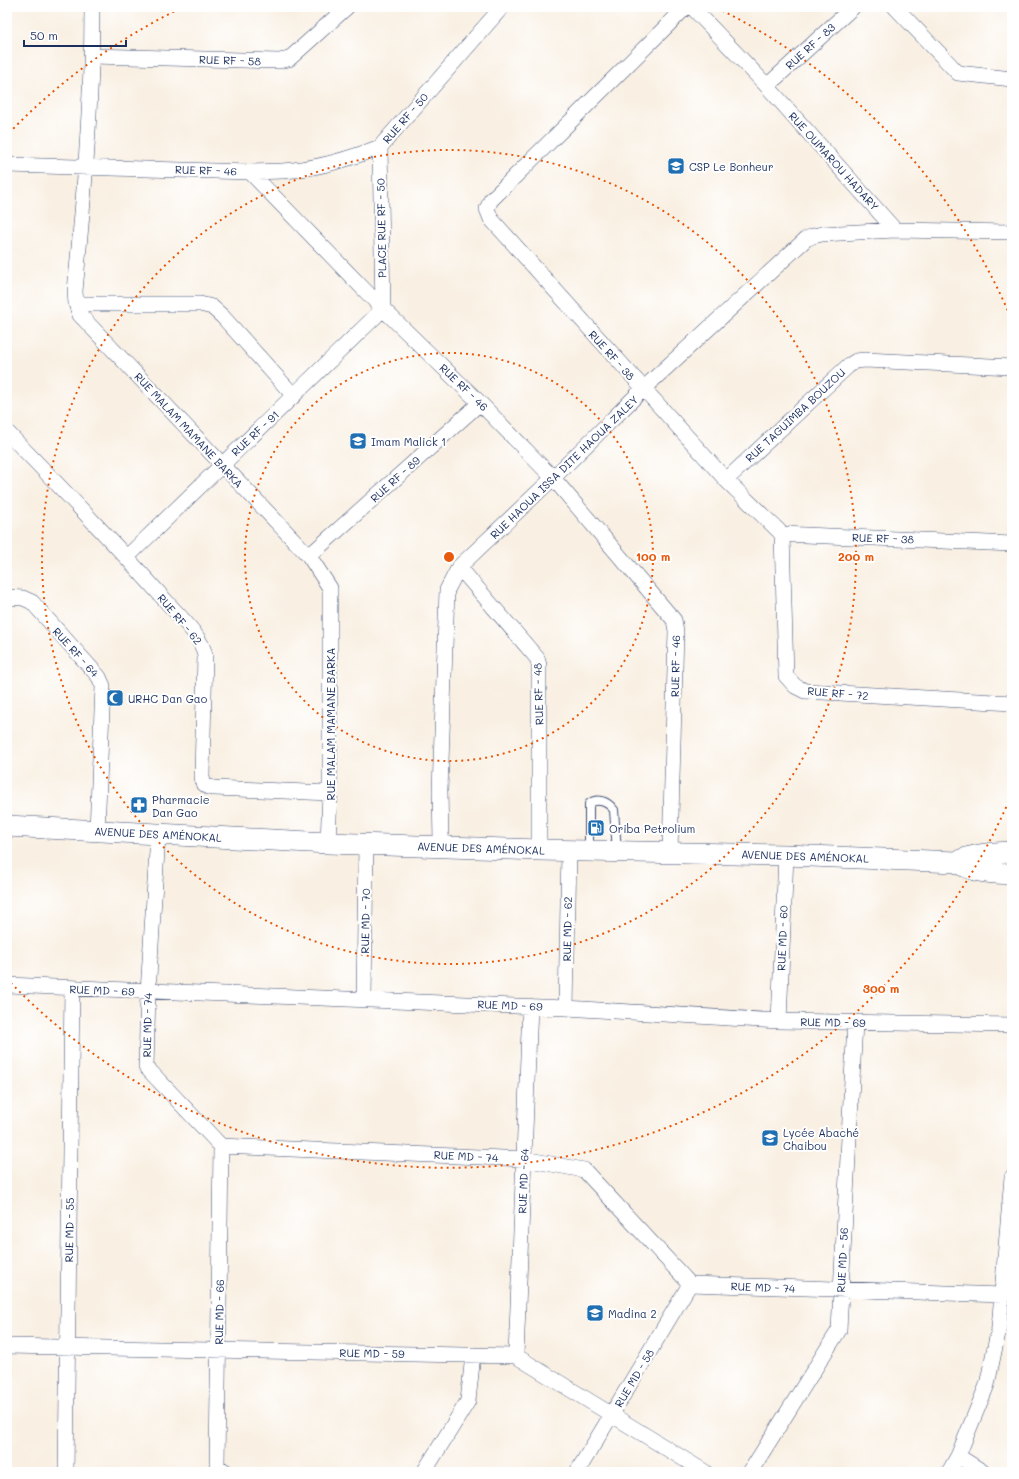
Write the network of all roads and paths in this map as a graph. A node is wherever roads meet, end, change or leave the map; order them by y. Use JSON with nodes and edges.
{"nodes":[{"id":1,"x":92,"y":7,"type":"edge"},
{"id":2,"x":347,"y":7,"type":"edge"},
{"id":3,"x":502,"y":7,"type":"edge"},
{"id":4,"x":686,"y":7,"type":"edge"},
{"id":5,"x":692,"y":7,"type":"edge"},
{"id":6,"x":853,"y":7,"type":"edge"},
{"id":7,"x":895,"y":7,"type":"edge"},
{"id":8,"x":92,"y":56,"type":"junction"},
{"id":9,"x":1012,"y":79,"type":"edge"},
{"id":10,"x":767,"y":86,"type":"junction"},
{"id":11,"x":380,"y":147,"type":"junction"},
{"id":12,"x":7,"y":165,"type":"edge"},
{"id":13,"x":87,"y":167,"type":"junction"},
{"id":14,"x":250,"y":172,"type":"junction"},
{"id":15,"x":895,"y":230,"type":"junction"},
{"id":16,"x":1012,"y":232,"type":"edge"},
{"id":17,"x":76,"y":304,"type":"junction"},
{"id":18,"x":383,"y":309,"type":"junction"},
{"id":19,"x":1012,"y":367,"type":"edge"},
{"id":20,"x":643,"y":389,"type":"junction"},
{"id":21,"x":294,"y":396,"type":"junction"},
{"id":22,"x":480,"y":403,"type":"junction"},
{"id":23,"x":7,"y":432,"type":"edge"},
{"id":24,"x":221,"y":464,"type":"junction"},
{"id":25,"x":553,"y":478,"type":"junction"},
{"id":26,"x":726,"y":480,"type":"junction"},
{"id":27,"x":782,"y":534,"type":"junction"},
{"id":28,"x":1012,"y":544,"type":"edge"},
{"id":29,"x":309,"y":556,"type":"junction"},
{"id":30,"x":127,"y":557,"type":"junction"},
{"id":31,"x":459,"y":567,"type":"junction"},
{"id":32,"x":7,"y":597,"type":"edge"},
{"id":33,"x":1012,"y":703,"type":"edge"},
{"id":34,"x":330,"y":793,"type":"junction"},
{"id":35,"x":7,"y":826,"type":"edge"},
{"id":36,"x":97,"y":831,"type":"junction"},
{"id":37,"x":158,"y":835,"type":"junction"},
{"id":38,"x":441,"y":841,"type":"dead end"},
{"id":39,"x":328,"y":843,"type":"junction"},
{"id":40,"x":366,"y":844,"type":"junction"},
{"id":41,"x":539,"y":850,"type":"junction"},
{"id":42,"x":579,"y":850,"type":"junction"},
{"id":43,"x":617,"y":851,"type":"junction"},
{"id":44,"x":1012,"y":852,"type":"edge"},
{"id":45,"x":670,"y":853,"type":"junction"},
{"id":46,"x":786,"y":855,"type":"junction"},
{"id":47,"x":956,"y":862,"type":"junction"},
{"id":48,"x":1012,"y":874,"type":"edge"},
{"id":49,"x":7,"y":985,"type":"edge"},
{"id":50,"x":72,"y":989,"type":"junction"},
{"id":51,"x":148,"y":992,"type":"junction"},
{"id":52,"x":364,"y":999,"type":"junction"},
{"id":53,"x":530,"y":1006,"type":"junction"},
{"id":54,"x":566,"y":1008,"type":"junction"},
{"id":55,"x":779,"y":1021,"type":"junction"},
{"id":56,"x":855,"y":1022,"type":"junction"},
{"id":57,"x":1012,"y":1025,"type":"edge"},
{"id":58,"x":221,"y":1146,"type":"junction"},
{"id":59,"x":524,"y":1159,"type":"junction"},
{"id":60,"x":1012,"y":1177,"type":"edge"},
{"id":61,"x":690,"y":1284,"type":"junction"},
{"id":62,"x":841,"y":1289,"type":"junction"},
{"id":63,"x":1002,"y":1295,"type":"junction"},
{"id":64,"x":1005,"y":1329,"type":"edge"},
{"id":65,"x":7,"y":1346,"type":"edge"},
{"id":66,"x":67,"y":1347,"type":"junction"},
{"id":67,"x":218,"y":1350,"type":"junction"},
{"id":68,"x":473,"y":1355,"type":"junction"},
{"id":69,"x":516,"y":1356,"type":"junction"},
{"id":70,"x":612,"y":1415,"type":"junction"},
{"id":71,"x":958,"y":1456,"type":"junction"},
{"id":72,"x":66,"y":1472,"type":"edge"},
{"id":73,"x":226,"y":1472,"type":"edge"},
{"id":74,"x":424,"y":1472,"type":"edge"},
{"id":75,"x":577,"y":1472,"type":"edge"},
{"id":76,"x":705,"y":1472,"type":"edge"},
{"id":77,"x":750,"y":1472,"type":"edge"},
{"id":78,"x":949,"y":1472,"type":"edge"},
{"id":79,"x":983,"y":1472,"type":"edge"}],
"edges":[{"from":1,"to":8,"type":"street","name":"RUE MALAM MAMANE BARKA"},
{"from":2,"to":8,"type":"street","name":"RUE RF - 58"},
{"from":3,"to":11,"type":"street","name":"RUE RF - 50"},
{"from":4,"to":20,"type":"street","name":"RUE RF - 38"},
{"from":5,"to":10,"type":"street","name":"RUE OUMAROU HADARY"},
{"from":6,"to":10,"type":"street","name":"RUE RF - 83"},
{"from":7,"to":9,"type":"street"},
{"from":8,"to":13,"type":"street","name":"RUE MALAM MAMANE BARKA"},
{"from":10,"to":15,"type":"street","name":"RUE OUMAROU HADARY"},
{"from":11,"to":14,"type":"street","name":"RUE RF - 50"},
{"from":11,"to":18,"type":"street","name":"PLACE RUE RF - 50"},
{"from":12,"to":13,"type":"street","name":"RUE RF - 46"},
{"from":13,"to":14,"type":"street","name":"RUE RF - 46"},
{"from":13,"to":17,"type":"street","name":"RUE MALAM MAMANE BARKA"},
{"from":14,"to":18,"type":"street","name":"RUE RF - 46"},
{"from":15,"to":16,"type":"street"},
{"from":15,"to":20,"type":"street","name":"RUE HAOUA ISSA DITE HAOUA ZALEY"},
{"from":17,"to":21,"type":"street"},
{"from":17,"to":24,"type":"street","name":"RUE MALAM MAMANE BARKA"},
{"from":18,"to":21,"type":"street","name":"RUE RF - 91"},
{"from":18,"to":22,"type":"street","name":"RUE RF - 46"},
{"from":19,"to":26,"type":"street","name":"RUE TAGUIMBA BOUZOU"},
{"from":20,"to":25,"type":"street","name":"RUE HAOUA ISSA DITE HAOUA ZALEY"},
{"from":20,"to":26,"type":"street","name":"RUE RF - 38"},
{"from":21,"to":24,"type":"street","name":"RUE RF - 91"},
{"from":22,"to":25,"type":"street","name":"RUE RF - 46"},
{"from":22,"to":29,"type":"street","name":"RUE RF - 89"},
{"from":23,"to":30,"type":"street","name":"RUE RF - 62"},
{"from":24,"to":29,"type":"street","name":"RUE MALAM MAMANE BARKA"},
{"from":24,"to":30,"type":"street","name":"RUE RF - 91"},
{"from":25,"to":31,"type":"street","name":"RUE HAOUA ISSA DITE HAOUA ZALEY"},
{"from":25,"to":45,"type":"street","name":"RUE RF - 46"},
{"from":26,"to":27,"type":"street","name":"RUE RF - 38"},
{"from":27,"to":28,"type":"street","name":"RUE RF - 38"},
{"from":27,"to":33,"type":"street","name":"RUE RF - 72"},
{"from":29,"to":34,"type":"street","name":"RUE MALAM MAMANE BARKA"},
{"from":30,"to":34,"type":"street","name":"RUE RF - 62"},
{"from":31,"to":38,"type":"street","name":"RUE HAOUA ISSA DITE HAOUA ZALEY"},
{"from":31,"to":41,"type":"street","name":"RUE RF - 48"},
{"from":32,"to":36,"type":"street","name":"RUE RF - 64"},
{"from":34,"to":39,"type":"street","name":"RUE MALAM MAMANE BARKA"},
{"from":35,"to":36,"type":"main road","name":"AVENUE DES AMÉNOKAL"},
{"from":36,"to":37,"type":"main road","name":"AVENUE DES AMÉNOKAL"},
{"from":37,"to":39,"type":"main road","name":"AVENUE DES AMÉNOKAL"},
{"from":37,"to":51,"type":"street","name":"RUE MD - 74"},
{"from":39,"to":40,"type":"main road","name":"AVENUE DES AMÉNOKAL"},
{"from":40,"to":41,"type":"main road","name":"AVENUE DES AMÉNOKAL"},
{"from":40,"to":52,"type":"street","name":"RUE MD - 70"},
{"from":41,"to":42,"type":"main road","name":"AVENUE DES AMÉNOKAL"},
{"from":42,"to":43,"type":"main road","name":"AVENUE DES AMÉNOKAL"},
{"from":42,"to":43,"type":"lane"},
{"from":42,"to":54,"type":"street","name":"RUE MD - 62"},
{"from":43,"to":45,"type":"main road","name":"AVENUE DES AMÉNOKAL"},
{"from":44,"to":47,"type":"main road","name":"AVENUE DES AMÉNOKAL"},
{"from":45,"to":46,"type":"main road","name":"AVENUE DES AMÉNOKAL"},
{"from":46,"to":47,"type":"main road","name":"AVENUE DES AMÉNOKAL"},
{"from":46,"to":55,"type":"street","name":"RUE MD - 60"},
{"from":47,"to":48,"type":"main road","name":"AVENUE DES AMÉNOKAL"},
{"from":49,"to":50,"type":"street","name":"RUE MD - 69"},
{"from":50,"to":51,"type":"street","name":"RUE MD - 69"},
{"from":50,"to":66,"type":"street","name":"RUE MD - 55"},
{"from":51,"to":52,"type":"street","name":"RUE MD - 69"},
{"from":51,"to":58,"type":"street","name":"RUE MD - 74"},
{"from":52,"to":53,"type":"street","name":"RUE MD - 69"},
{"from":53,"to":54,"type":"street","name":"RUE MD - 69"},
{"from":53,"to":59,"type":"street","name":"RUE MD - 64"},
{"from":54,"to":55,"type":"street","name":"RUE MD - 69"},
{"from":55,"to":56,"type":"street","name":"RUE MD - 69"},
{"from":56,"to":57,"type":"street","name":"RUE MD - 69"},
{"from":56,"to":62,"type":"street","name":"RUE MD - 56"},
{"from":58,"to":59,"type":"street","name":"RUE MD - 74"},
{"from":58,"to":67,"type":"street","name":"RUE MD - 66"},
{"from":59,"to":61,"type":"street","name":"RUE MD - 74"},
{"from":59,"to":69,"type":"street","name":"RUE MD - 64"},
{"from":60,"to":63,"type":"street"},
{"from":61,"to":62,"type":"street","name":"RUE MD - 74"},
{"from":61,"to":70,"type":"street","name":"RUE MD - 58"},
{"from":62,"to":63,"type":"street","name":"RUE MD - 74"},
{"from":62,"to":77,"type":"street","name":"RUE MD - 56"},
{"from":63,"to":64,"type":"street"},
{"from":64,"to":71,"type":"street"},
{"from":65,"to":66,"type":"street","name":"RUE MD - 59"},
{"from":66,"to":67,"type":"street","name":"RUE MD - 59"},
{"from":66,"to":72,"type":"street","name":"RUE MD - 55"},
{"from":67,"to":68,"type":"street","name":"RUE MD - 59"},
{"from":67,"to":73,"type":"street","name":"RUE MD - 66"},
{"from":68,"to":69,"type":"street","name":"RUE MD - 59"},
{"from":68,"to":74,"type":"street"},
{"from":69,"to":70,"type":"street"},
{"from":70,"to":75,"type":"street","name":"RUE MD - 58"},
{"from":70,"to":76,"type":"street"},
{"from":71,"to":78,"type":"street"},
{"from":71,"to":79,"type":"street"}]}
